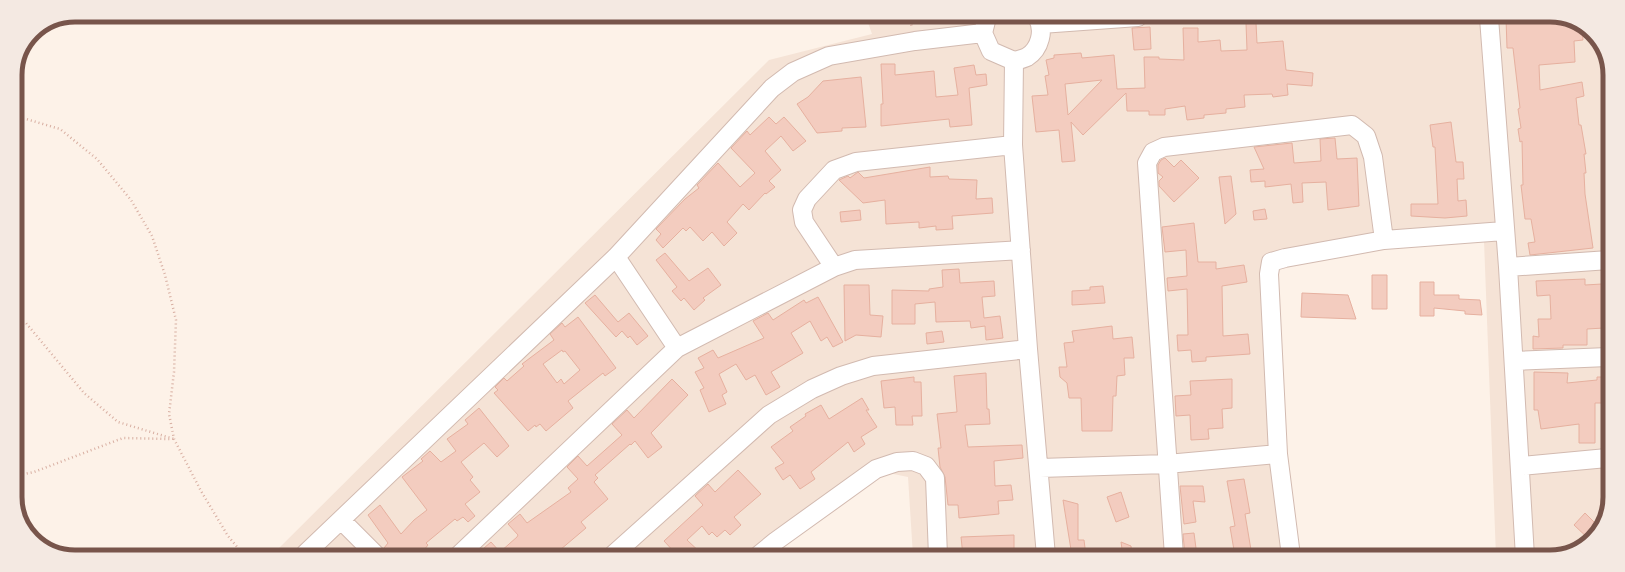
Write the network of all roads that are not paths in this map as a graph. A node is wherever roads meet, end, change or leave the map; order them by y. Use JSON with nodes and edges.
{"nodes":[{"id":1,"x":1039,"y":22,"type":"edge"},
{"id":2,"x":1489,"y":22,"type":"edge"},
{"id":3,"x":985,"y":25,"type":"edge"},
{"id":4,"x":1014,"y":61,"type":"junction"},
{"id":5,"x":1013,"y":145,"type":"junction"},
{"id":6,"x":1504,"y":231,"type":"junction"},
{"id":7,"x":1384,"y":240,"type":"junction"},
{"id":8,"x":1021,"y":250,"type":"junction"},
{"id":9,"x":616,"y":257,"type":"junction"},
{"id":10,"x":1603,"y":260,"type":"edge"},
{"id":11,"x":1508,"y":267,"type":"junction"},
{"id":12,"x":834,"y":268,"type":"junction"},
{"id":13,"x":677,"y":348,"type":"junction"},
{"id":14,"x":1028,"y":350,"type":"junction"},
{"id":15,"x":1603,"y":357,"type":"edge"},
{"id":16,"x":1514,"y":361,"type":"junction"},
{"id":17,"x":1278,"y":454,"type":"junction"},
{"id":18,"x":1603,"y":458,"type":"edge"},
{"id":19,"x":1167,"y":464,"type":"junction"},
{"id":20,"x":1521,"y":466,"type":"junction"},
{"id":21,"x":1040,"y":468,"type":"junction"},
{"id":22,"x":341,"y":520,"type":"junction"},
{"id":23,"x":309,"y":550,"type":"edge"},
{"id":24,"x":371,"y":550,"type":"edge"},
{"id":25,"x":464,"y":550,"type":"edge"},
{"id":26,"x":619,"y":550,"type":"edge"},
{"id":27,"x":765,"y":550,"type":"edge"},
{"id":28,"x":938,"y":550,"type":"edge"},
{"id":29,"x":1046,"y":550,"type":"edge"},
{"id":30,"x":1174,"y":550,"type":"edge"},
{"id":31,"x":1290,"y":550,"type":"edge"},
{"id":32,"x":1525,"y":550,"type":"edge"}],
"edges":[{"from":1,"to":4,"type":"street"},
{"from":2,"to":6,"type":"street"},
{"from":3,"to":4,"type":"street"},
{"from":3,"to":9,"type":"street"},
{"from":4,"to":5,"type":"street"},
{"from":5,"to":8,"type":"street"},
{"from":5,"to":12,"type":"street"},
{"from":6,"to":7,"type":"street"},
{"from":6,"to":11,"type":"street"},
{"from":7,"to":17,"type":"street"},
{"from":7,"to":19,"type":"street"},
{"from":8,"to":12,"type":"street"},
{"from":8,"to":14,"type":"street"},
{"from":9,"to":13,"type":"street"},
{"from":9,"to":22,"type":"street"},
{"from":10,"to":11,"type":"street"},
{"from":11,"to":16,"type":"street"},
{"from":12,"to":13,"type":"street"},
{"from":13,"to":25,"type":"street"},
{"from":14,"to":21,"type":"street"},
{"from":14,"to":26,"type":"street"},
{"from":15,"to":16,"type":"street"},
{"from":16,"to":20,"type":"street"},
{"from":17,"to":19,"type":"street"},
{"from":17,"to":31,"type":"street"},
{"from":18,"to":20,"type":"street"},
{"from":19,"to":21,"type":"street"},
{"from":19,"to":30,"type":"street"},
{"from":20,"to":32,"type":"street"},
{"from":21,"to":29,"type":"street"},
{"from":22,"to":23,"type":"street"},
{"from":22,"to":24,"type":"street"},
{"from":27,"to":28,"type":"street"}]}
